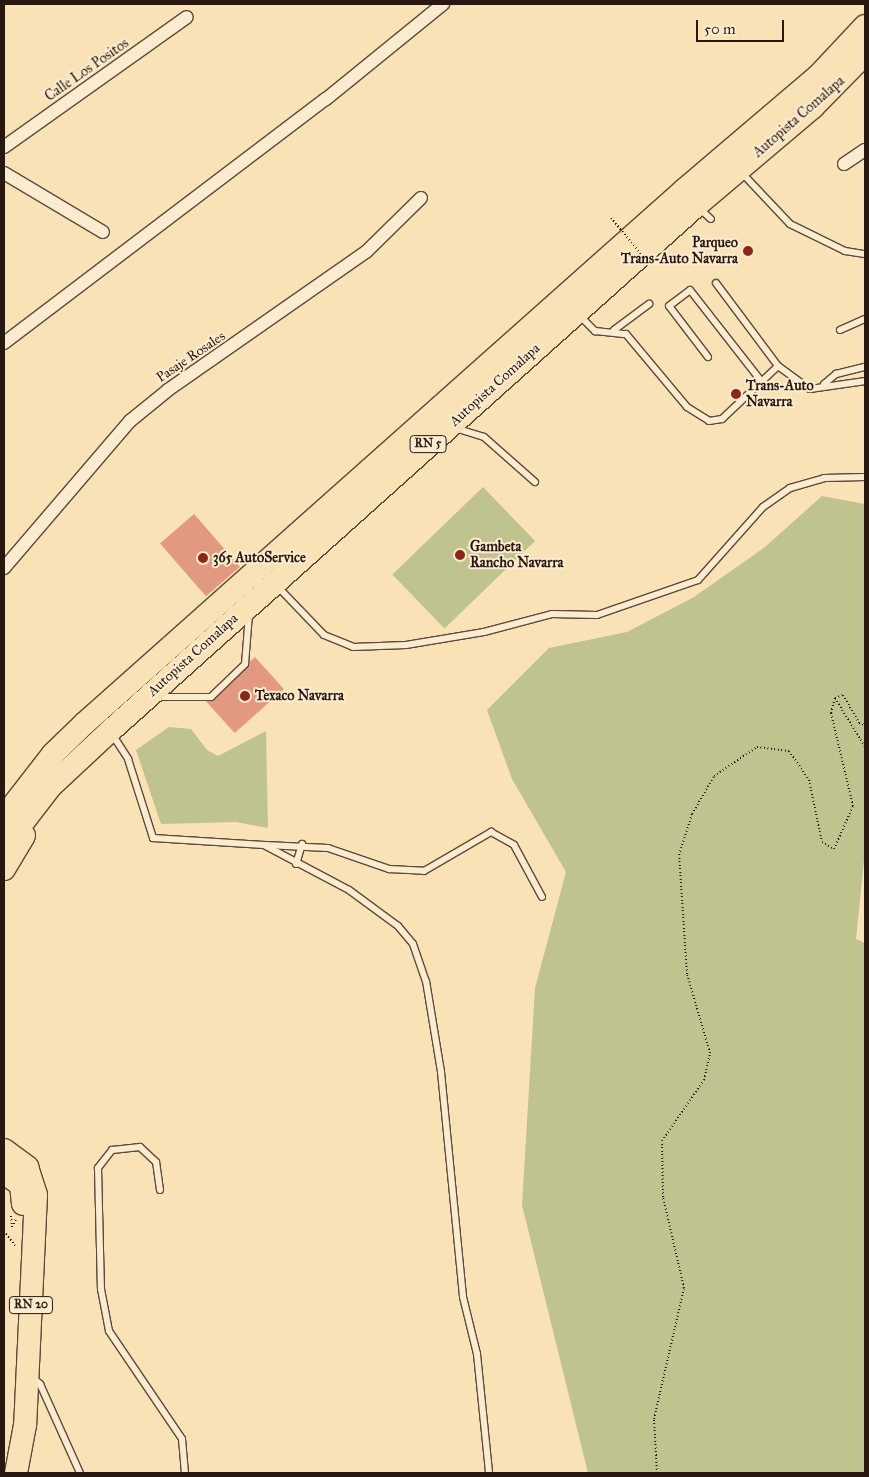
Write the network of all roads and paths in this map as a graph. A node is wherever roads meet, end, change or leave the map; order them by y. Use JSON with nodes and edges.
{"nodes":[{"id":1,"x":443,"y":4,"type":"edge"},
{"id":2,"x":187,"y":17,"type":"dead end"},
{"id":3,"x":865,"y":26,"type":"edge"},
{"id":4,"x":865,"y":54,"type":"edge"},
{"id":5,"x":4,"y":147,"type":"edge"},
{"id":6,"x":865,"y":150,"type":"edge"},
{"id":7,"x":844,"y":164,"type":"dead end"},
{"id":8,"x":738,"y":169,"type":"junction"},
{"id":9,"x":4,"y":173,"type":"edge"},
{"id":10,"x":421,"y":198,"type":"dead end"},
{"id":11,"x":611,"y":218,"type":"dead end"},
{"id":12,"x":103,"y":232,"type":"dead end"},
{"id":13,"x":865,"y":254,"type":"edge"},
{"id":14,"x":650,"y":265,"type":"dead end"},
{"id":15,"x":716,"y":283,"type":"dead end"},
{"id":16,"x":649,"y":304,"type":"dead end"},
{"id":17,"x":576,"y":313,"type":"junction"},
{"id":18,"x":865,"y":319,"type":"edge"},
{"id":19,"x":614,"y":330,"type":"junction"},
{"id":20,"x":840,"y":330,"type":"dead end"},
{"id":21,"x":4,"y":343,"type":"edge"},
{"id":22,"x":708,"y":357,"type":"dead end"},
{"id":23,"x":778,"y":366,"type":"junction"},
{"id":24,"x":865,"y":367,"type":"edge"},
{"id":25,"x":761,"y":381,"type":"junction"},
{"id":26,"x":865,"y":381,"type":"edge"},
{"id":27,"x":823,"y":385,"type":"junction"},
{"id":28,"x":449,"y":426,"type":"junction"},
{"id":29,"x":865,"y":477,"type":"edge"},
{"id":30,"x":535,"y":482,"type":"dead end"},
{"id":31,"x":4,"y":568,"type":"edge"},
{"id":32,"x":274,"y":581,"type":"junction"},
{"id":33,"x":250,"y":603,"type":"junction"},
{"id":34,"x":148,"y":696,"type":"junction"},
{"id":35,"x":835,"y":698,"type":"junction"},
{"id":36,"x":85,"y":723,"type":"junction"},
{"id":37,"x":865,"y":725,"type":"edge"},
{"id":38,"x":110,"y":731,"type":"junction"},
{"id":39,"x":865,"y":748,"type":"edge"},
{"id":40,"x":4,"y":794,"type":"edge"},
{"id":41,"x":4,"y":817,"type":"edge"},
{"id":42,"x":302,"y":844,"type":"junction"},
{"id":43,"x":264,"y":845,"type":"junction"},
{"id":44,"x":4,"y":847,"type":"edge"},
{"id":45,"x":296,"y":864,"type":"junction"},
{"id":46,"x":4,"y":869,"type":"edge"},
{"id":47,"x":542,"y":897,"type":"dead end"},
{"id":48,"x":4,"y":1150,"type":"edge"},
{"id":49,"x":4,"y":1173,"type":"edge"},
{"id":50,"x":160,"y":1190,"type":"dead end"},
{"id":51,"x":4,"y":1231,"type":"edge"},
{"id":52,"x":18,"y":1248,"type":"dead end"},
{"id":53,"x":28,"y":1373,"type":"junction"},
{"id":54,"x":4,"y":1473,"type":"edge"},
{"id":55,"x":16,"y":1473,"type":"edge"},
{"id":56,"x":80,"y":1473,"type":"edge"},
{"id":57,"x":185,"y":1473,"type":"edge"},
{"id":58,"x":489,"y":1473,"type":"edge"},
{"id":59,"x":657,"y":1473,"type":"edge"}],
"edges":[{"from":1,"to":21,"type":"street"},
{"from":2,"to":5,"type":"street","name":"Calle Los Positos"},
{"from":3,"to":36,"type":"highway","name":"Autopista Comalapa","number":"RN 5"},
{"from":4,"to":8,"type":"highway","name":"Autopista Comalapa","number":"RN 5"},
{"from":6,"to":7,"type":"street"},
{"from":8,"to":13,"type":"lane"},
{"from":8,"to":17,"type":"highway","name":"Autopista Comalapa","number":"RN 5"},
{"from":9,"to":12,"type":"street"},
{"from":10,"to":31,"type":"street","name":"Pasaje Rosales"},
{"from":11,"to":14,"type":"path","bridge":true},
{"from":15,"to":23,"type":"lane"},
{"from":16,"to":19,"type":"lane"},
{"from":17,"to":19,"type":"lane"},
{"from":17,"to":28,"type":"highway","name":"Autopista Comalapa","number":"RN 5"},
{"from":18,"to":20,"type":"lane"},
{"from":19,"to":25,"type":"lane"},
{"from":22,"to":25,"type":"lane"},
{"from":23,"to":25,"type":"lane"},
{"from":23,"to":27,"type":"lane"},
{"from":24,"to":27,"type":"lane"},
{"from":26,"to":27,"type":"lane"},
{"from":28,"to":30,"type":"lane"},
{"from":28,"to":32,"type":"highway","name":"Autopista Comalapa","number":"RN 5"},
{"from":29,"to":32,"type":"lane"},
{"from":32,"to":33,"type":"highway","name":"Autopista Comalapa","number":"RN 5"},
{"from":33,"to":34,"type":"highway","name":"Autopista Comalapa","number":"RN 5"},
{"from":33,"to":34,"type":"lane"},
{"from":34,"to":38,"type":"highway","name":"Autopista Comalapa","number":"RN 5"},
{"from":35,"to":37,"type":"path"},
{"from":35,"to":39,"type":"path"},
{"from":35,"to":59,"type":"path"},
{"from":36,"to":40,"type":"highway"},
{"from":36,"to":41,"type":"highway","name":"Autopista Comalapa","number":"RN 5"},
{"from":38,"to":43,"type":"lane"},
{"from":38,"to":44,"type":"highway","name":"Autopista Comalapa","number":"RN 5"},
{"from":38,"to":46,"type":"highway"},
{"from":42,"to":43,"type":"lane"},
{"from":42,"to":45,"type":"lane"},
{"from":42,"to":47,"type":"lane"},
{"from":43,"to":45,"type":"lane"},
{"from":45,"to":58,"type":"lane"},
{"from":48,"to":53,"type":"highway","number":"RN 20"},
{"from":49,"to":54,"type":"highway","number":"RN 20"},
{"from":50,"to":57,"type":"lane"},
{"from":51,"to":52,"type":"path"},
{"from":53,"to":55,"type":"highway","number":"RN 20"},
{"from":53,"to":56,"type":"lane"}]}
